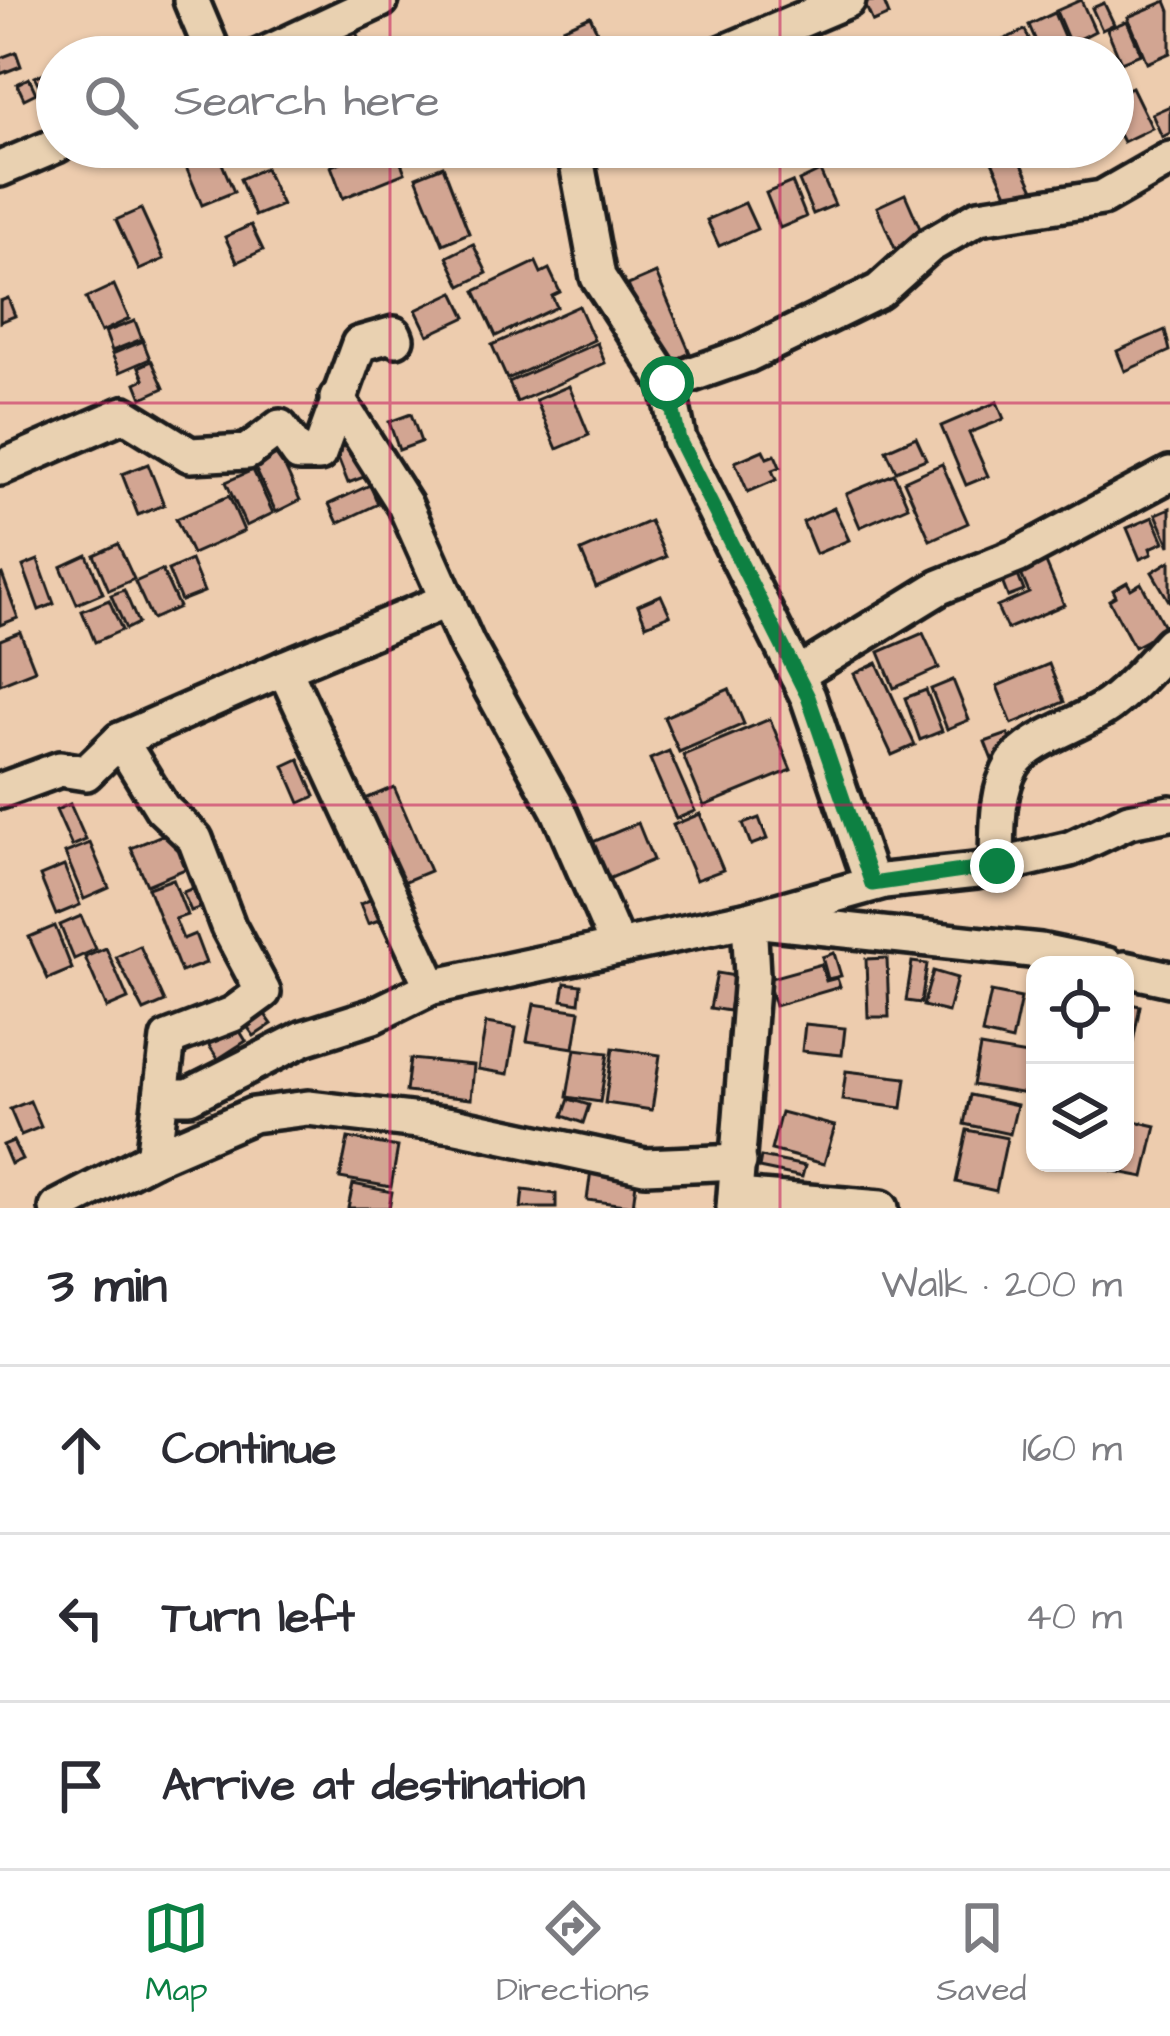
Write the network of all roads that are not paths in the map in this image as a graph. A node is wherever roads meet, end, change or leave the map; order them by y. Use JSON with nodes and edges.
{"nodes":[{"id":1,"x":191,"y":0,"type":"edge"},
{"id":2,"x":381,"y":0,"type":"edge"},
{"id":3,"x":848,"y":0,"type":"edge"},
{"id":4,"x":206,"y":36,"type":"edge"},
{"id":5,"x":304,"y":36,"type":"edge"},
{"id":6,"x":763,"y":36,"type":"edge"},
{"id":7,"x":36,"y":154,"type":"edge"},
{"id":8,"x":1170,"y":159,"type":"edge"},
{"id":9,"x":578,"y":168,"type":"edge"},
{"id":10,"x":0,"y":169,"type":"edge"},
{"id":11,"x":396,"y":339,"type":"dead end"},
{"id":12,"x":667,"y":383,"type":"junction"},
{"id":13,"x":338,"y":398,"type":"junction"},
{"id":14,"x":0,"y":467,"type":"edge"},
{"id":15,"x":1170,"y":474,"type":"edge"},
{"id":16,"x":448,"y":600,"type":"junction"},
{"id":17,"x":1170,"y":644,"type":"edge"},
{"id":18,"x":284,"y":668,"type":"junction"},
{"id":19,"x":797,"y":675,"type":"junction"},
{"id":20,"x":120,"y":740,"type":"junction"},
{"id":21,"x":0,"y":791,"type":"edge"},
{"id":22,"x":1170,"y":813,"type":"edge"},
{"id":23,"x":997,"y":866,"type":"junction"},
{"id":24,"x":872,"y":884,"type":"junction"},
{"id":25,"x":749,"y":919,"type":"junction"},
{"id":26,"x":618,"y":947,"type":"junction"},
{"id":27,"x":1064,"y":956,"type":"edge"},
{"id":28,"x":1134,"y":971,"type":"edge"},
{"id":29,"x":1170,"y":979,"type":"edge"},
{"id":30,"x":432,"y":987,"type":"junction"},
{"id":31,"x":161,"y":1096,"type":"junction"},
{"id":32,"x":153,"y":1158,"type":"junction"},
{"id":33,"x":740,"y":1162,"type":"junction"},
{"id":34,"x":735,"y":1202,"type":"edge"},
{"id":35,"x":57,"y":1208,"type":"edge"},
{"id":36,"x":881,"y":1208,"type":"edge"}],
"edges":[{"from":1,"to":4,"type":"street"},
{"from":2,"to":5,"type":"street"},
{"from":3,"to":6,"type":"street"},
{"from":7,"to":10,"type":"street"},
{"from":8,"to":12,"type":"street"},
{"from":9,"to":12,"type":"street"},
{"from":11,"to":13,"type":"street"},
{"from":12,"to":19,"type":"street"},
{"from":13,"to":14,"type":"street"},
{"from":13,"to":16,"type":"street"},
{"from":15,"to":19,"type":"street"},
{"from":16,"to":18,"type":"street"},
{"from":16,"to":26,"type":"street"},
{"from":17,"to":23,"type":"street"},
{"from":18,"to":20,"type":"street"},
{"from":18,"to":30,"type":"street"},
{"from":19,"to":24,"type":"street"},
{"from":20,"to":21,"type":"street"},
{"from":20,"to":31,"type":"street"},
{"from":22,"to":23,"type":"street"},
{"from":23,"to":24,"type":"street"},
{"from":24,"to":25,"type":"street"},
{"from":25,"to":26,"type":"street"},
{"from":25,"to":27,"type":"street"},
{"from":25,"to":33,"type":"street"},
{"from":26,"to":30,"type":"street"},
{"from":28,"to":29,"type":"street"},
{"from":30,"to":31,"type":"street"},
{"from":31,"to":32,"type":"street"},
{"from":32,"to":33,"type":"street"},
{"from":32,"to":35,"type":"street"},
{"from":33,"to":34,"type":"street"},
{"from":34,"to":36,"type":"street"}]}
